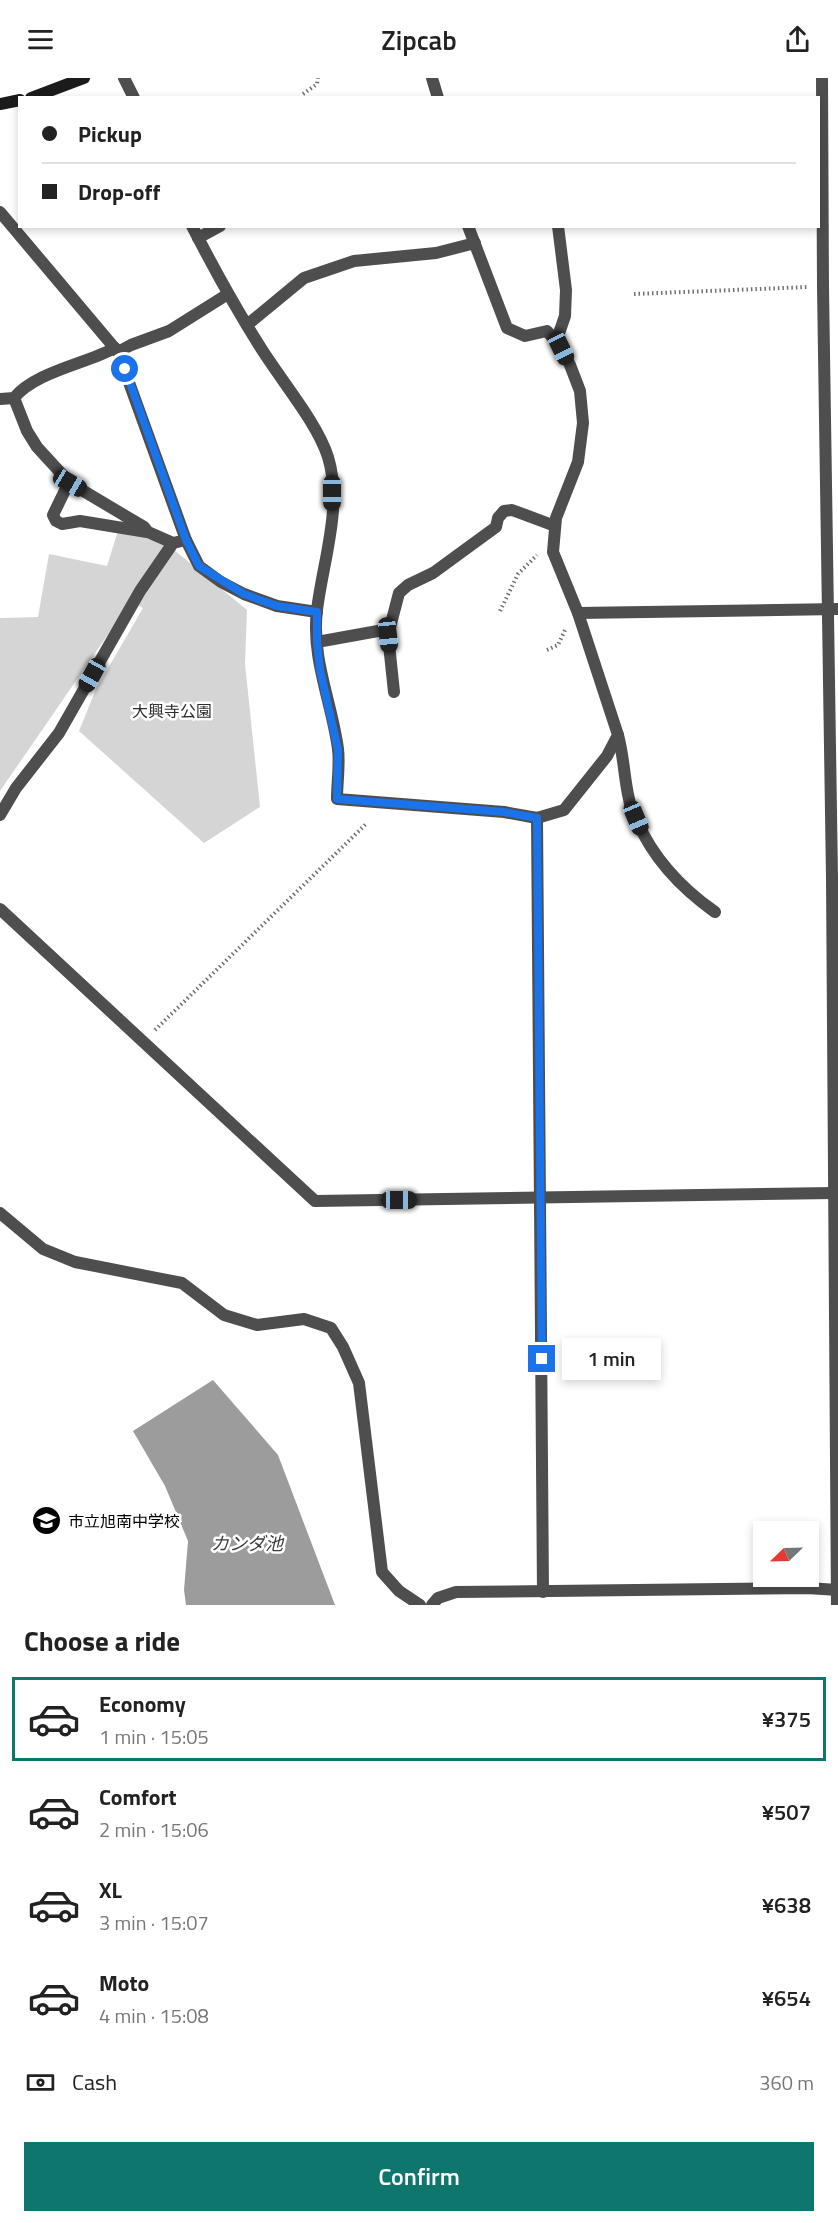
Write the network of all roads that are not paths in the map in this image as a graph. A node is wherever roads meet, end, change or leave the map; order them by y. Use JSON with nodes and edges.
{"nodes":[{"id":1,"x":84,"y":78,"type":"edge"},
{"id":2,"x":124,"y":78,"type":"edge"},
{"id":3,"x":432,"y":78,"type":"edge"},
{"id":4,"x":822,"y":78,"type":"edge"},
{"id":5,"x":36,"y":96,"type":"edge"},
{"id":6,"x":133,"y":96,"type":"edge"},
{"id":7,"x":437,"y":96,"type":"edge"},
{"id":8,"x":18,"y":100,"type":"edge"},
{"id":9,"x":0,"y":104,"type":"edge"},
{"id":10,"x":821,"y":148,"type":"edge"},
{"id":11,"x":0,"y":212,"type":"edge"},
{"id":12,"x":212,"y":228,"type":"edge"},
{"id":13,"x":469,"y":228,"type":"edge"},
{"id":14,"x":558,"y":228,"type":"edge"},
{"id":15,"x":195,"y":232,"type":"edge"},
{"id":16,"x":475,"y":243,"type":"junction"},
{"id":17,"x":228,"y":294,"type":"junction"},
{"id":18,"x":247,"y":326,"type":"junction"},
{"id":19,"x":556,"y":342,"type":"junction"},
{"id":20,"x":117,"y":350,"type":"junction"},
{"id":21,"x":14,"y":398,"type":"junction"},
{"id":22,"x":0,"y":399,"type":"edge"},
{"id":23,"x":69,"y":482,"type":"junction"},
{"id":24,"x":555,"y":526,"type":"junction"},
{"id":25,"x":148,"y":532,"type":"junction"},
{"id":26,"x":186,"y":540,"type":"junction"},
{"id":27,"x":173,"y":543,"type":"junction"},
{"id":28,"x":833,"y":609,"type":"edge"},
{"id":29,"x":317,"y":612,"type":"junction"},
{"id":30,"x":579,"y":613,"type":"junction"},
{"id":31,"x":389,"y":630,"type":"junction"},
{"id":32,"x":317,"y":642,"type":"junction"},
{"id":33,"x":394,"y":692,"type":"dead end"},
{"id":34,"x":618,"y":735,"type":"junction"},
{"id":35,"x":0,"y":815,"type":"edge"},
{"id":36,"x":537,"y":818,"type":"junction"},
{"id":37,"x":0,"y":909,"type":"edge"},
{"id":38,"x":715,"y":912,"type":"dead end"},
{"id":39,"x":834,"y":1193,"type":"junction"},
{"id":40,"x":541,"y":1196,"type":"junction"},
{"id":41,"x":0,"y":1213,"type":"edge"},
{"id":42,"x":837,"y":1590,"type":"edge"},
{"id":43,"x":543,"y":1592,"type":"junction"},
{"id":44,"x":420,"y":1605,"type":"edge"},
{"id":45,"x":432,"y":1605,"type":"edge"},
{"id":46,"x":837,"y":1605,"type":"edge"}],
"edges":[{"from":1,"to":5,"type":"main road"},
{"from":2,"to":6,"type":"street"},
{"from":3,"to":7,"type":"street"},
{"from":4,"to":10,"type":"street"},
{"from":8,"to":9,"type":"main road"},
{"from":10,"to":28,"type":"street"},
{"from":11,"to":20,"type":"street"},
{"from":12,"to":15,"type":"street"},
{"from":13,"to":16,"type":"street"},
{"from":14,"to":19,"type":"street"},
{"from":15,"to":17,"type":"street"},
{"from":16,"to":18,"type":"street"},
{"from":16,"to":19,"type":"street"},
{"from":17,"to":18,"type":"street"},
{"from":17,"to":20,"type":"street"},
{"from":18,"to":29,"type":"street"},
{"from":19,"to":24,"type":"street"},
{"from":20,"to":21,"type":"street"},
{"from":20,"to":26,"type":"street"},
{"from":21,"to":22,"type":"street"},
{"from":21,"to":23,"type":"street"},
{"from":23,"to":25,"type":"street"},
{"from":23,"to":25,"type":"street"},
{"from":24,"to":30,"type":"street"},
{"from":24,"to":31,"type":"street"},
{"from":25,"to":27,"type":"street"},
{"from":26,"to":27,"type":"street"},
{"from":26,"to":29,"type":"street"},
{"from":27,"to":35,"type":"street"},
{"from":28,"to":30,"type":"street"},
{"from":28,"to":39,"type":"street"},
{"from":29,"to":32,"type":"street"},
{"from":30,"to":34,"type":"street"},
{"from":31,"to":32,"type":"street"},
{"from":31,"to":33,"type":"street"},
{"from":32,"to":36,"type":"street"},
{"from":34,"to":36,"type":"street"},
{"from":34,"to":38,"type":"street"},
{"from":36,"to":40,"type":"street"},
{"from":37,"to":40,"type":"street"},
{"from":39,"to":40,"type":"street"},
{"from":39,"to":42,"type":"street"},
{"from":40,"to":43,"type":"street"},
{"from":41,"to":44,"type":"street"},
{"from":42,"to":43,"type":"street"},
{"from":42,"to":46,"type":"street"},
{"from":43,"to":45,"type":"street"}]}
